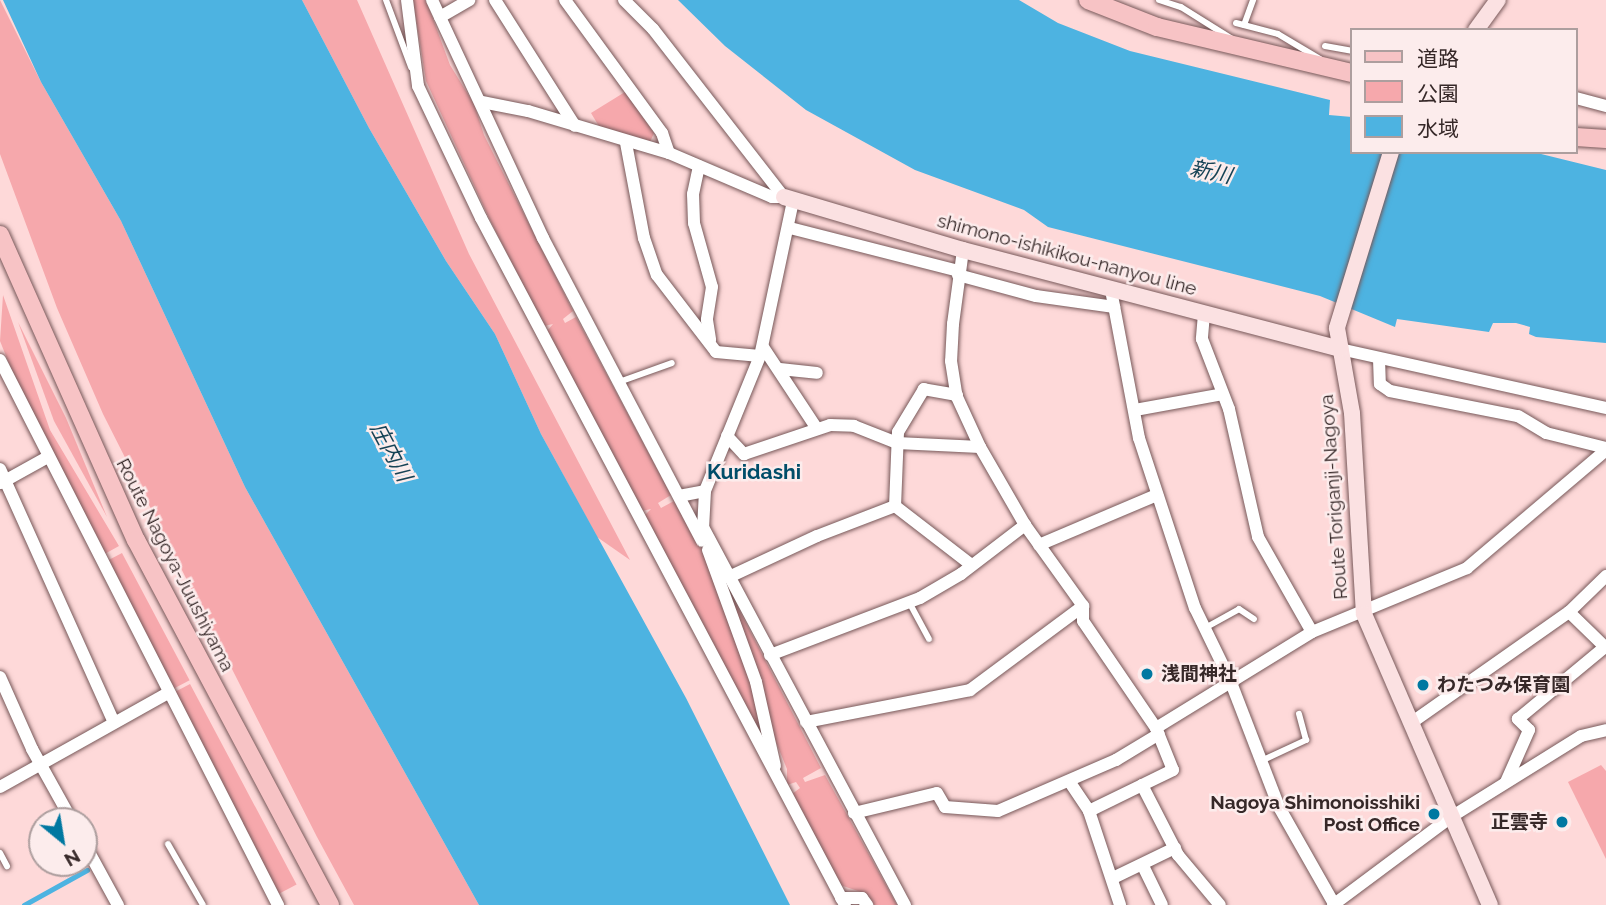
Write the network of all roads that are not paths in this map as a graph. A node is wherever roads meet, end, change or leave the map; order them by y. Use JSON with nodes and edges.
{"nodes":[{"id":1,"x":386,"y":0,"type":"edge"},
{"id":2,"x":407,"y":0,"type":"edge"},
{"id":3,"x":432,"y":0,"type":"edge"},
{"id":4,"x":470,"y":0,"type":"edge"},
{"id":5,"x":495,"y":0,"type":"edge"},
{"id":6,"x":565,"y":0,"type":"edge"},
{"id":7,"x":624,"y":0,"type":"edge"},
{"id":8,"x":1159,"y":0,"type":"edge"},
{"id":9,"x":1253,"y":0,"type":"edge"},
{"id":10,"x":1499,"y":0,"type":"edge"},
{"id":11,"x":1091,"y":1,"type":"edge"},
{"id":12,"x":440,"y":17,"type":"junction"},
{"id":13,"x":1478,"y":28,"type":"edge"},
{"id":14,"x":1238,"y":46,"type":"junction"},
{"id":15,"x":1325,"y":46,"type":"dead end"},
{"id":16,"x":1350,"y":51,"type":"edge"},
{"id":17,"x":1329,"y":67,"type":"junction"},
{"id":18,"x":1350,"y":72,"type":"edge"},
{"id":19,"x":418,"y":86,"type":"junction"},
{"id":20,"x":1578,"y":99,"type":"edge"},
{"id":21,"x":482,"y":102,"type":"junction"},
{"id":22,"x":1606,"y":106,"type":"edge"},
{"id":23,"x":575,"y":126,"type":"junction"},
{"id":24,"x":1578,"y":136,"type":"edge"},
{"id":25,"x":1606,"y":139,"type":"edge"},
{"id":26,"x":626,"y":143,"type":"junction"},
{"id":27,"x":669,"y":153,"type":"junction"},
{"id":28,"x":1390,"y":154,"type":"edge"},
{"id":29,"x":699,"y":166,"type":"junction"},
{"id":30,"x":789,"y":199,"type":"junction"},
{"id":31,"x":790,"y":228,"type":"junction"},
{"id":32,"x":0,"y":235,"type":"edge"},
{"id":33,"x":963,"y":250,"type":"junction"},
{"id":34,"x":959,"y":273,"type":"junction"},
{"id":35,"x":1111,"y":289,"type":"junction"},
{"id":36,"x":1114,"y":307,"type":"junction"},
{"id":37,"x":1204,"y":314,"type":"junction"},
{"id":38,"x":713,"y":347,"type":"junction"},
{"id":39,"x":1340,"y":349,"type":"junction"},
{"id":40,"x":762,"y":351,"type":"junction"},
{"id":41,"x":1379,"y":359,"type":"junction"},
{"id":42,"x":0,"y":360,"type":"edge"},
{"id":43,"x":673,"y":363,"type":"dead end"},
{"id":44,"x":780,"y":369,"type":"junction"},
{"id":45,"x":817,"y":373,"type":"dead end"},
{"id":46,"x":619,"y":382,"type":"junction"},
{"id":47,"x":1223,"y":394,"type":"junction"},
{"id":48,"x":957,"y":395,"type":"junction"},
{"id":49,"x":1606,"y":408,"type":"edge"},
{"id":50,"x":1135,"y":410,"type":"junction"},
{"id":51,"x":817,"y":429,"type":"junction"},
{"id":52,"x":727,"y":436,"type":"junction"},
{"id":53,"x":897,"y":443,"type":"junction"},
{"id":54,"x":980,"y":447,"type":"junction"},
{"id":55,"x":1606,"y":449,"type":"edge"},
{"id":56,"x":46,"y":458,"type":"junction"},
{"id":57,"x":2,"y":478,"type":"edge"},
{"id":58,"x":705,"y":491,"type":"junction"},
{"id":59,"x":1157,"y":495,"type":"junction"},
{"id":60,"x":679,"y":496,"type":"junction"},
{"id":61,"x":895,"y":506,"type":"junction"},
{"id":62,"x":1025,"y":525,"type":"junction"},
{"id":63,"x":706,"y":536,"type":"junction"},
{"id":64,"x":1039,"y":545,"type":"junction"},
{"id":65,"x":708,"y":554,"type":"junction"},
{"id":66,"x":970,"y":564,"type":"junction"},
{"id":67,"x":1606,"y":576,"type":"edge"},
{"id":68,"x":729,"y":577,"type":"junction"},
{"id":69,"x":909,"y":602,"type":"junction"},
{"id":70,"x":1083,"y":606,"type":"junction"},
{"id":71,"x":1569,"y":612,"type":"junction"},
{"id":72,"x":1364,"y":614,"type":"junction"},
{"id":73,"x":1254,"y":619,"type":"dead end"},
{"id":74,"x":1205,"y":628,"type":"junction"},
{"id":75,"x":1312,"y":632,"type":"junction"},
{"id":76,"x":929,"y":639,"type":"dead end"},
{"id":77,"x":1606,"y":648,"type":"edge"},
{"id":78,"x":770,"y":655,"type":"junction"},
{"id":79,"x":0,"y":677,"type":"edge"},
{"id":80,"x":1230,"y":680,"type":"junction"},
{"id":81,"x":168,"y":693,"type":"junction"},
{"id":82,"x":1299,"y":714,"type":"dead end"},
{"id":83,"x":806,"y":722,"type":"junction"},
{"id":84,"x":114,"y":723,"type":"junction"},
{"id":85,"x":1411,"y":723,"type":"junction"},
{"id":86,"x":1606,"y":730,"type":"edge"},
{"id":87,"x":1157,"y":731,"type":"junction"},
{"id":88,"x":1261,"y":761,"type":"junction"},
{"id":89,"x":41,"y":764,"type":"junction"},
{"id":90,"x":775,"y":773,"type":"junction"},
{"id":91,"x":1069,"y":781,"type":"junction"},
{"id":92,"x":1506,"y":782,"type":"junction"},
{"id":93,"x":1142,"y":785,"type":"junction"},
{"id":94,"x":0,"y":787,"type":"edge"},
{"id":95,"x":64,"y":807,"type":"edge"},
{"id":96,"x":1089,"y":811,"type":"junction"},
{"id":97,"x":854,"y":813,"type":"junction"},
{"id":98,"x":1451,"y":817,"type":"junction"},
{"id":99,"x":168,"y":844,"type":"dead end"},
{"id":100,"x":1175,"y":848,"type":"junction"},
{"id":101,"x":0,"y":853,"type":"edge"},
{"id":102,"x":8,"y":866,"type":"dead end"},
{"id":103,"x":1143,"y":866,"type":"junction"},
{"id":104,"x":98,"y":869,"type":"edge"},
{"id":105,"x":1113,"y":878,"type":"junction"},
{"id":106,"x":843,"y":902,"type":"edge"},
{"id":107,"x":272,"y":903,"type":"edge"},
{"id":108,"x":1334,"y":904,"type":"edge"},
{"id":109,"x":118,"y":905,"type":"edge"},
{"id":110,"x":203,"y":905,"type":"edge"},
{"id":111,"x":330,"y":905,"type":"edge"},
{"id":112,"x":867,"y":905,"type":"edge"},
{"id":113,"x":905,"y":905,"type":"edge"},
{"id":114,"x":1120,"y":905,"type":"edge"},
{"id":115,"x":1162,"y":905,"type":"edge"},
{"id":116,"x":1220,"y":905,"type":"edge"},
{"id":117,"x":1490,"y":905,"type":"edge"}],
"edges":[{"from":1,"to":19,"type":"lane"},
{"from":2,"to":19,"type":"street"},
{"from":3,"to":12,"type":"street"},
{"from":4,"to":12,"type":"street"},
{"from":5,"to":23,"type":"street"},
{"from":6,"to":27,"type":"street"},
{"from":7,"to":30,"type":"street"},
{"from":8,"to":14,"type":"lane"},
{"from":9,"to":17,"type":"lane"},
{"from":10,"to":13,"type":"main road"},
{"from":11,"to":14,"type":"main road"},
{"from":12,"to":21,"type":"street"},
{"from":14,"to":17,"type":"main road"},
{"from":15,"to":16,"type":"lane"},
{"from":17,"to":18,"type":"main road"},
{"from":19,"to":90,"type":"street"},
{"from":20,"to":22,"type":"street"},
{"from":21,"to":23,"type":"street"},
{"from":21,"to":46,"type":"street"},
{"from":23,"to":26,"type":"street"},
{"from":24,"to":25,"type":"main road"},
{"from":26,"to":27,"type":"street"},
{"from":26,"to":38,"type":"street"},
{"from":27,"to":29,"type":"street"},
{"from":28,"to":39,"type":"main road","name":"Route Toriganji-Nagoya"},
{"from":29,"to":30,"type":"street"},
{"from":29,"to":38,"type":"street"},
{"from":30,"to":31,"type":"street"},
{"from":30,"to":33,"type":"main road","name":"shimono-ishikikou-nanyou line"},
{"from":31,"to":34,"type":"street"},
{"from":31,"to":40,"type":"street"},
{"from":32,"to":111,"type":"main road","name":"Route Nagoya-Juushiyama"},
{"from":33,"to":34,"type":"street"},
{"from":33,"to":35,"type":"main road","name":"shimono-ishikikou-nanyou line"},
{"from":34,"to":36,"type":"street"},
{"from":34,"to":48,"type":"street"},
{"from":35,"to":36,"type":"street"},
{"from":35,"to":37,"type":"main road","name":"shimono-ishikikou-nanyou line"},
{"from":36,"to":50,"type":"street"},
{"from":37,"to":39,"type":"main road","name":"shimono-ishikikou-nanyou line"},
{"from":37,"to":47,"type":"street"},
{"from":38,"to":40,"type":"street"},
{"from":39,"to":41,"type":"street"},
{"from":39,"to":72,"type":"main road","name":"Route Toriganji-Nagoya"},
{"from":40,"to":44,"type":"street"},
{"from":40,"to":52,"type":"street"},
{"from":41,"to":49,"type":"street"},
{"from":41,"to":55,"type":"street"},
{"from":42,"to":56,"type":"street"},
{"from":43,"to":46,"type":"lane"},
{"from":44,"to":45,"type":"street"},
{"from":44,"to":51,"type":"street"},
{"from":46,"to":60,"type":"street"},
{"from":47,"to":50,"type":"street"},
{"from":47,"to":75,"type":"street"},
{"from":48,"to":53,"type":"street"},
{"from":48,"to":54,"type":"street"},
{"from":50,"to":59,"type":"street"},
{"from":51,"to":52,"type":"street"},
{"from":51,"to":53,"type":"street"},
{"from":52,"to":58,"type":"street"},
{"from":53,"to":54,"type":"street"},
{"from":53,"to":61,"type":"street"},
{"from":54,"to":62,"type":"street"},
{"from":55,"to":72,"type":"street"},
{"from":56,"to":57,"type":"street"},
{"from":56,"to":81,"type":"street"},
{"from":57,"to":84,"type":"street"},
{"from":58,"to":60,"type":"street"},
{"from":58,"to":63,"type":"street"},
{"from":59,"to":64,"type":"street"},
{"from":59,"to":74,"type":"street"},
{"from":60,"to":65,"type":"street"},
{"from":61,"to":66,"type":"street"},
{"from":61,"to":68,"type":"street"},
{"from":62,"to":64,"type":"street"},
{"from":62,"to":66,"type":"street"},
{"from":63,"to":65,"type":"street"},
{"from":63,"to":68,"type":"street"},
{"from":64,"to":70,"type":"street"},
{"from":65,"to":90,"type":"street"},
{"from":66,"to":69,"type":"street"},
{"from":67,"to":71,"type":"street"},
{"from":68,"to":78,"type":"street"},
{"from":69,"to":76,"type":"lane"},
{"from":69,"to":78,"type":"street"},
{"from":70,"to":83,"type":"street"},
{"from":70,"to":87,"type":"street"},
{"from":71,"to":77,"type":"street"},
{"from":71,"to":85,"type":"street"},
{"from":72,"to":75,"type":"street"},
{"from":72,"to":85,"type":"main road","name":"Route Toriganji-Nagoya"},
{"from":73,"to":74,"type":"lane"},
{"from":74,"to":80,"type":"street"},
{"from":75,"to":80,"type":"street"},
{"from":77,"to":92,"type":"street"},
{"from":78,"to":83,"type":"street"},
{"from":79,"to":89,"type":"street"},
{"from":80,"to":87,"type":"street"},
{"from":80,"to":88,"type":"street"},
{"from":81,"to":84,"type":"street"},
{"from":81,"to":107,"type":"street"},
{"from":82,"to":88,"type":"lane"},
{"from":83,"to":97,"type":"street"},
{"from":84,"to":89,"type":"street"},
{"from":85,"to":98,"type":"main road","name":"Route Toriganji-Nagoya"},
{"from":86,"to":92,"type":"street"},
{"from":87,"to":91,"type":"street"},
{"from":87,"to":93,"type":"street"},
{"from":88,"to":108,"type":"street"},
{"from":89,"to":94,"type":"street"},
{"from":89,"to":95,"type":"street"},
{"from":90,"to":106,"type":"street"},
{"from":91,"to":96,"type":"street"},
{"from":91,"to":97,"type":"street"},
{"from":92,"to":98,"type":"street"},
{"from":93,"to":96,"type":"street"},
{"from":93,"to":100,"type":"street"},
{"from":96,"to":105,"type":"street"},
{"from":97,"to":113,"type":"street"},
{"from":98,"to":108,"type":"street"},
{"from":98,"to":117,"type":"main road","name":"Route Toriganji-Nagoya"},
{"from":99,"to":110,"type":"lane"},
{"from":100,"to":103,"type":"street"},
{"from":100,"to":116,"type":"street"},
{"from":101,"to":102,"type":"lane"},
{"from":103,"to":105,"type":"street"},
{"from":103,"to":115,"type":"street"},
{"from":104,"to":109,"type":"street"},
{"from":105,"to":114,"type":"street"},
{"from":106,"to":112,"type":"street"}]}
